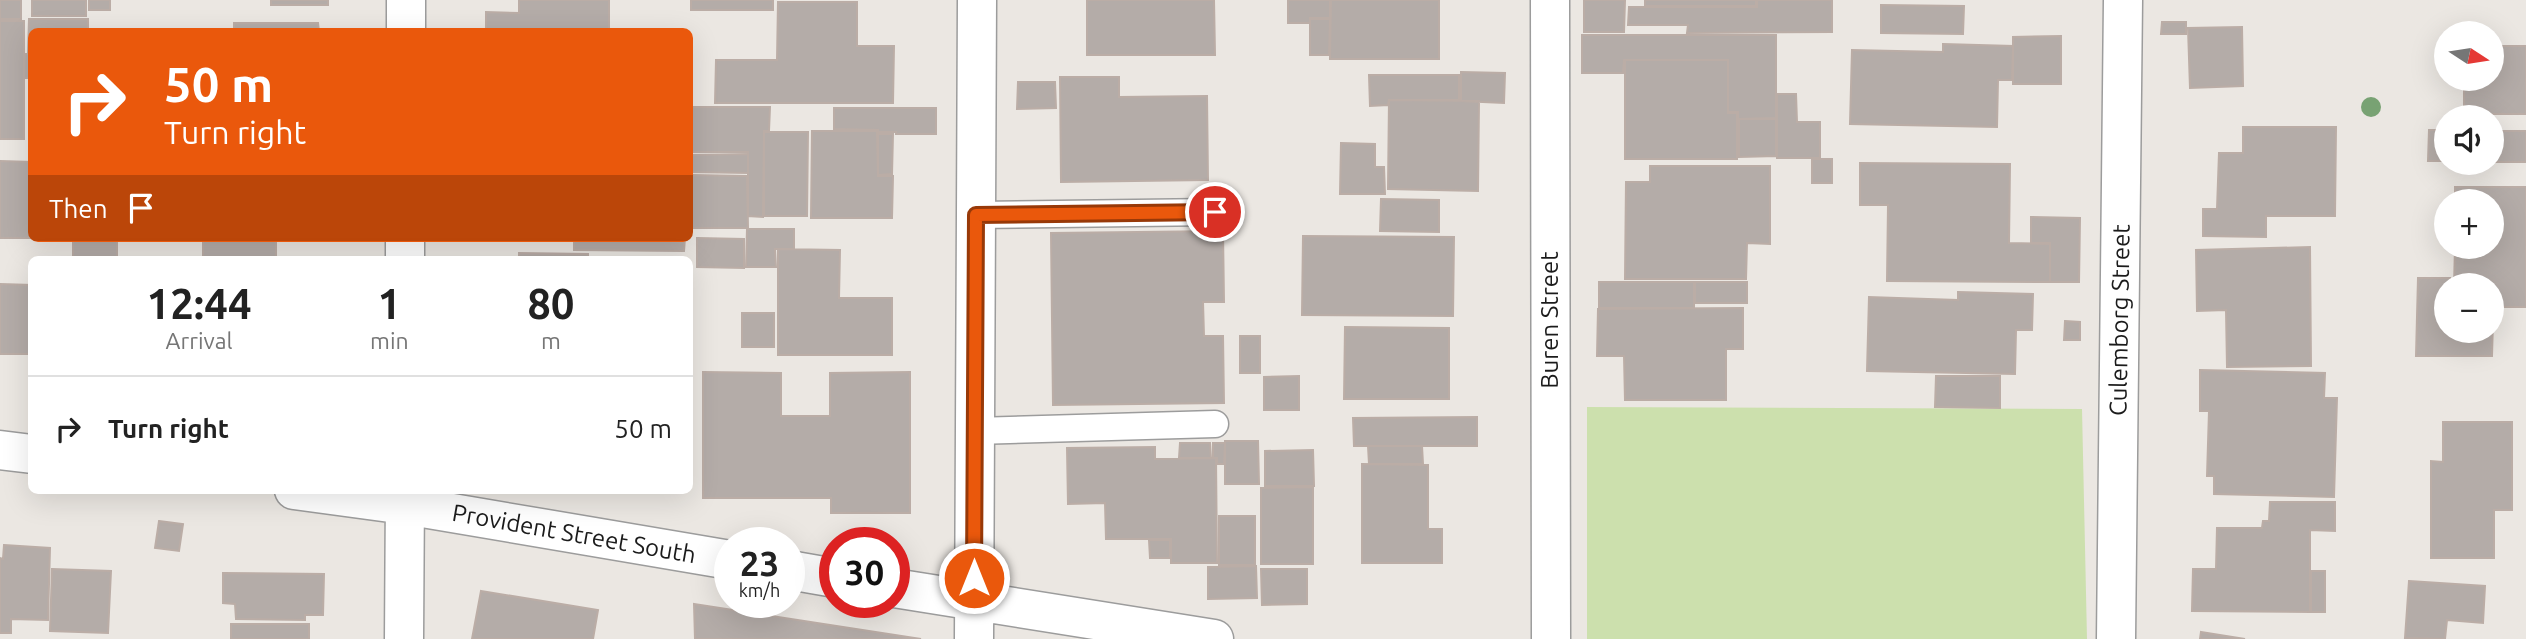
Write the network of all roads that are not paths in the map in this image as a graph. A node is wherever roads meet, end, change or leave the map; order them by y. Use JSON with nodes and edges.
{"nodes":[{"id":1,"x":406,"y":0,"type":"edge"},
{"id":2,"x":977,"y":0,"type":"edge"},
{"id":3,"x":1550,"y":0,"type":"edge"},
{"id":4,"x":2123,"y":0,"type":"edge"},
{"id":5,"x":406,"y":28,"type":"edge"},
{"id":6,"x":1215,"y":212,"type":"dead end"},
{"id":7,"x":976,"y":215,"type":"junction"},
{"id":8,"x":1215,"y":424,"type":"dead end"},
{"id":9,"x":975,"y":431,"type":"junction"},
{"id":10,"x":0,"y":450,"type":"edge"},
{"id":11,"x":28,"y":454,"type":"edge"},
{"id":12,"x":350,"y":494,"type":"edge"},
{"id":13,"x":405,"y":498,"type":"edge"},
{"id":14,"x":714,"y":557,"type":"edge"},
{"id":15,"x":910,"y":595,"type":"edge"},
{"id":16,"x":974,"y":621,"type":"edge"},
{"id":17,"x":404,"y":639,"type":"edge"},
{"id":18,"x":1214,"y":639,"type":"edge"},
{"id":19,"x":1551,"y":639,"type":"edge"},
{"id":20,"x":2116,"y":639,"type":"edge"}],
"edges":[{"from":1,"to":5,"type":"street"},
{"from":2,"to":7,"type":"street"},
{"from":3,"to":19,"type":"street","name":"Buren Street"},
{"from":4,"to":20,"type":"street","name":"Culemborg Street"},
{"from":6,"to":7,"type":"lane"},
{"from":7,"to":9,"type":"street"},
{"from":8,"to":9,"type":"lane"},
{"from":9,"to":16,"type":"street"},
{"from":10,"to":11,"type":"street"},
{"from":12,"to":13,"type":"street","name":"Provident Street South"},
{"from":13,"to":14,"type":"street","name":"Provident Street South"},
{"from":13,"to":17,"type":"street"},
{"from":15,"to":16,"type":"street"},
{"from":16,"to":18,"type":"street"}]}
